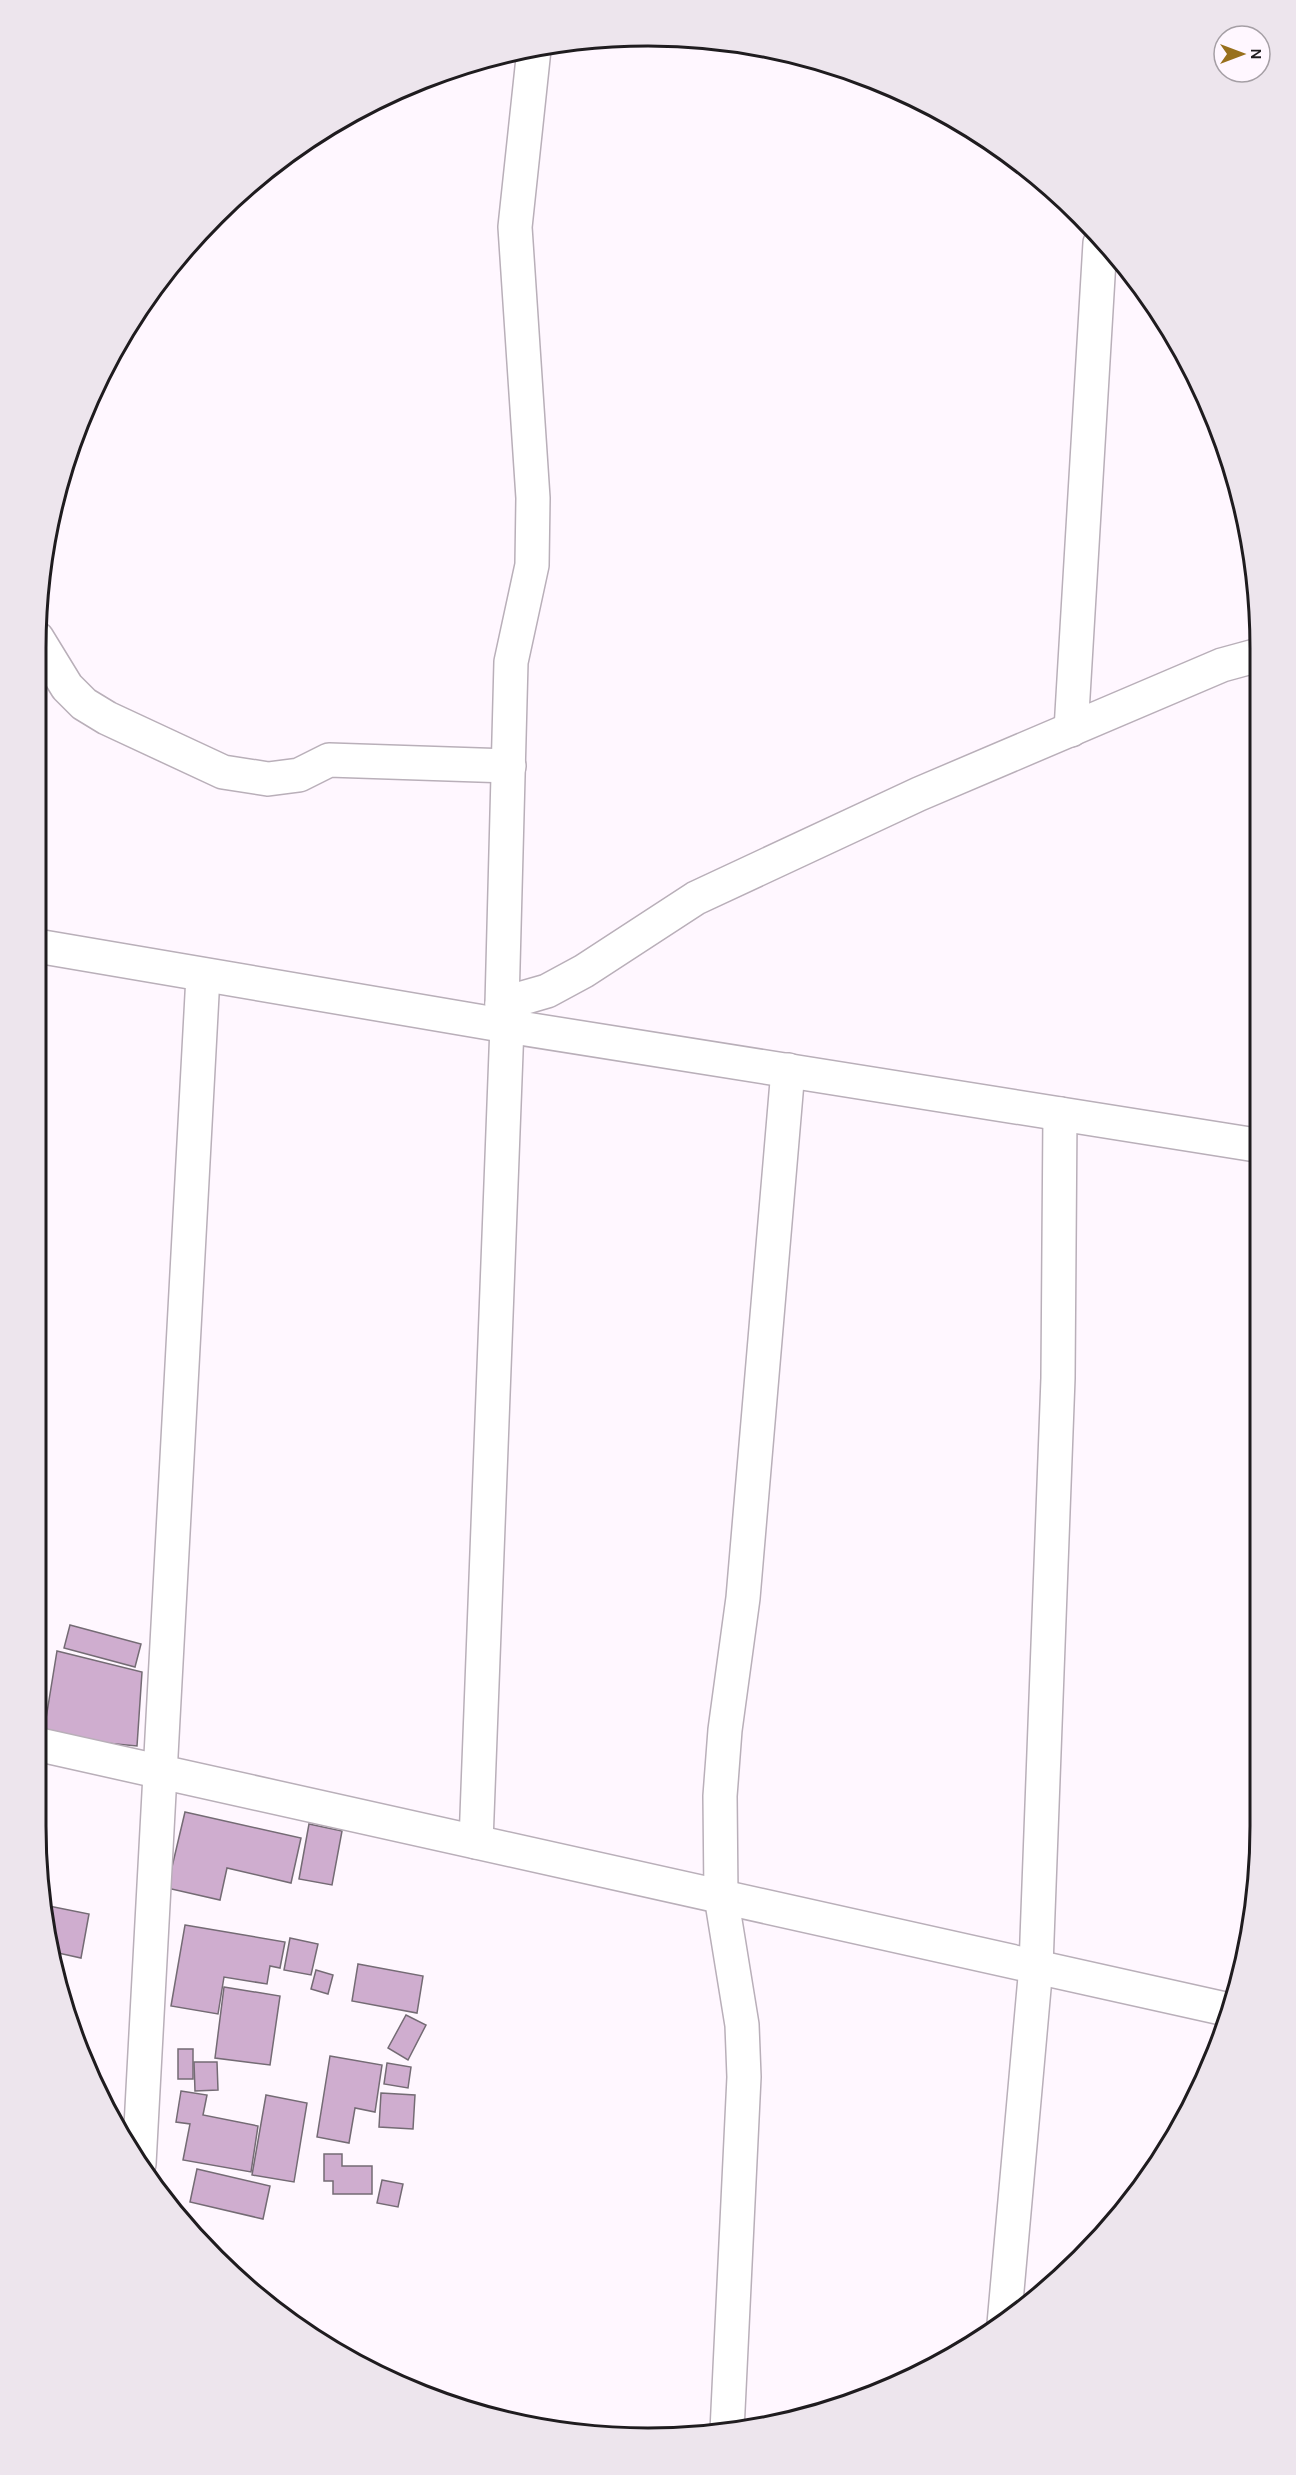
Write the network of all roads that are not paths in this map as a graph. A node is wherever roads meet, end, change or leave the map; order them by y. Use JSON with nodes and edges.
{"nodes":[{"id":1,"x":533,"y":58,"type":"edge"},
{"id":2,"x":1100,"y":251,"type":"edge"},
{"id":3,"x":46,"y":653,"type":"edge"},
{"id":4,"x":1250,"y":658,"type":"edge"},
{"id":5,"x":1071,"y":730,"type":"junction"},
{"id":6,"x":509,"y":766,"type":"junction"},
{"id":7,"x":46,"y":948,"type":"edge"},
{"id":8,"x":203,"y":976,"type":"junction"},
{"id":9,"x":504,"y":1015,"type":"junction"},
{"id":10,"x":789,"y":1070,"type":"junction"},
{"id":11,"x":1060,"y":1114,"type":"junction"},
{"id":12,"x":1250,"y":1144,"type":"edge"},
{"id":13,"x":46,"y":1746,"type":"edge"},
{"id":14,"x":161,"y":1774,"type":"junction"},
{"id":15,"x":476,"y":1842,"type":"junction"},
{"id":16,"x":721,"y":1896,"type":"junction"},
{"id":17,"x":1036,"y":1966,"type":"junction"},
{"id":18,"x":1222,"y":2008,"type":"edge"},
{"id":19,"x":140,"y":2148,"type":"edge"},
{"id":20,"x":1005,"y":2310,"type":"edge"},
{"id":21,"x":727,"y":2423,"type":"edge"}],
"edges":[{"from":1,"to":6,"type":"street"},
{"from":2,"to":5,"type":"street"},
{"from":3,"to":6,"type":"street"},
{"from":4,"to":5,"type":"street"},
{"from":5,"to":9,"type":"street"},
{"from":6,"to":9,"type":"street"},
{"from":7,"to":8,"type":"street"},
{"from":8,"to":9,"type":"street"},
{"from":8,"to":14,"type":"street"},
{"from":9,"to":10,"type":"street"},
{"from":9,"to":15,"type":"street"},
{"from":10,"to":11,"type":"street"},
{"from":10,"to":16,"type":"street"},
{"from":11,"to":12,"type":"street"},
{"from":11,"to":17,"type":"street"},
{"from":13,"to":14,"type":"street"},
{"from":14,"to":15,"type":"street"},
{"from":14,"to":19,"type":"street"},
{"from":15,"to":16,"type":"street"},
{"from":16,"to":17,"type":"street"},
{"from":16,"to":21,"type":"street"},
{"from":17,"to":18,"type":"street"},
{"from":17,"to":20,"type":"street"}]}
